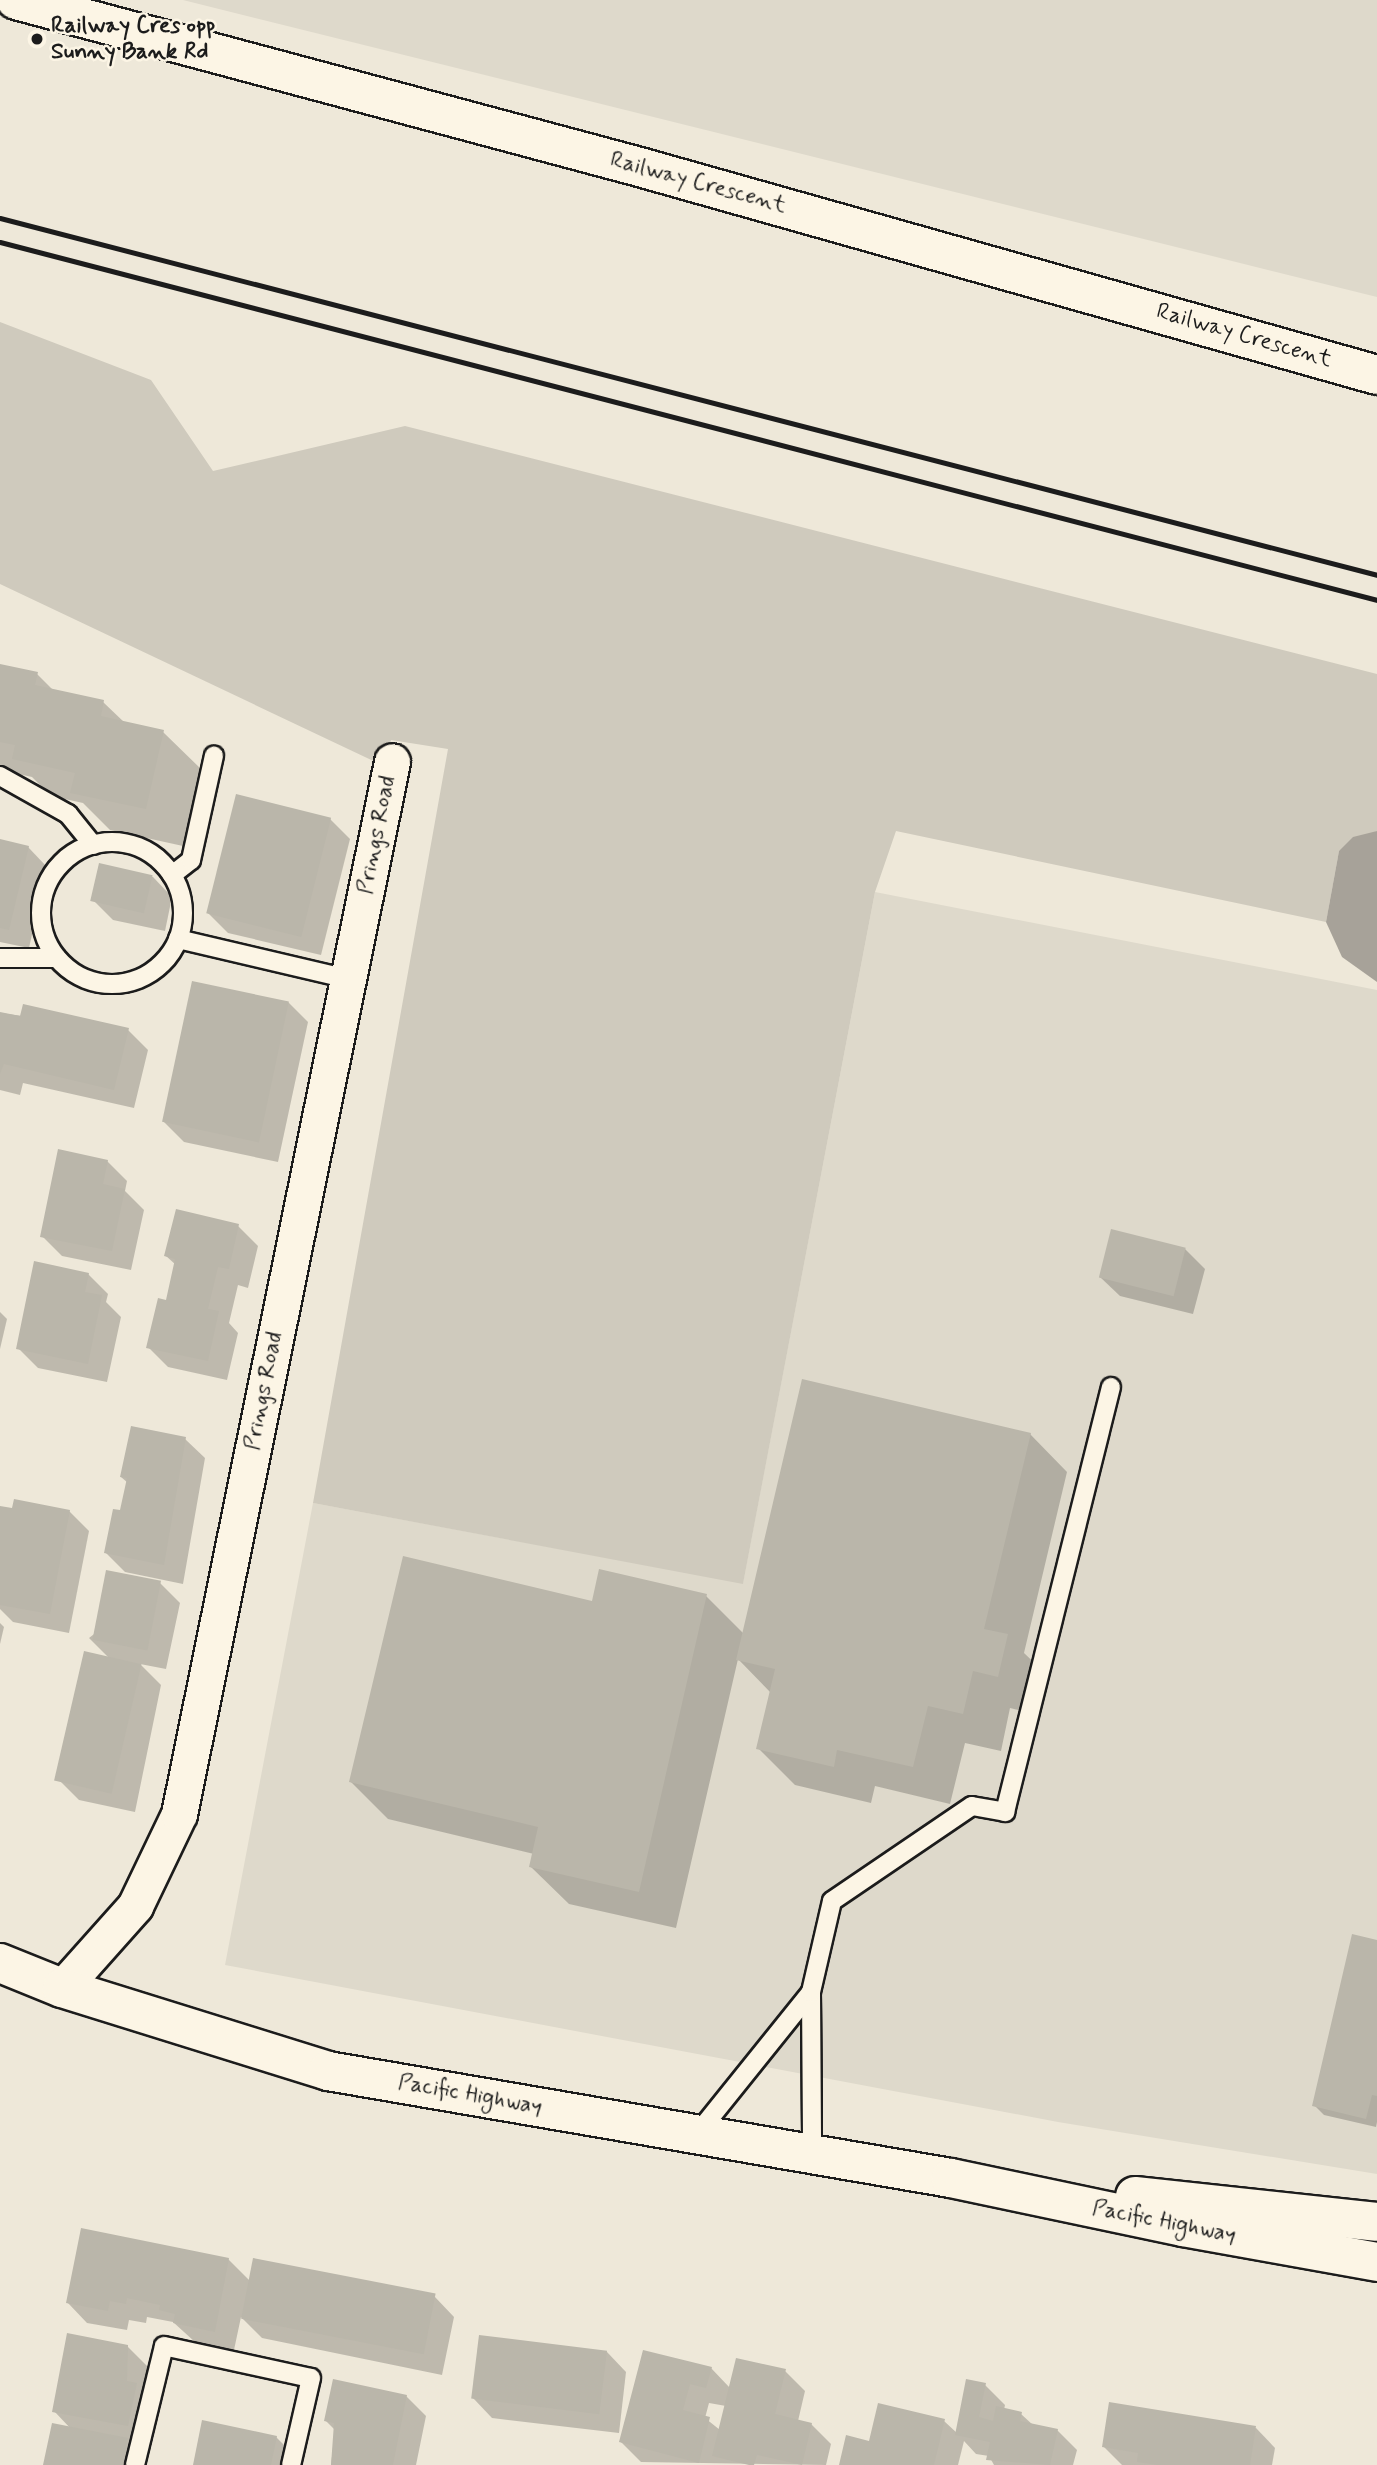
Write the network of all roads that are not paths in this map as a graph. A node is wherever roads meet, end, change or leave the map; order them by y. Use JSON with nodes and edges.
{"nodes":[{"id":1,"x":16,"y":0,"type":"edge"},
{"id":2,"x":1377,"y":374,"type":"edge"},
{"id":3,"x":214,"y":755,"type":"dead end"},
{"id":4,"x":392,"y":761,"type":"dead end"},
{"id":5,"x":0,"y":776,"type":"edge"},
{"id":6,"x":93,"y":845,"type":"junction"},
{"id":7,"x":172,"y":875,"type":"junction"},
{"id":8,"x":178,"y":939,"type":"junction"},
{"id":9,"x":0,"y":958,"type":"edge"},
{"id":10,"x":57,"y":958,"type":"junction"},
{"id":11,"x":348,"y":979,"type":"junction"},
{"id":12,"x":1111,"y":1387,"type":"dead end"},
{"id":13,"x":0,"y":1963,"type":"edge"},
{"id":14,"x":62,"y":1988,"type":"junction"},
{"id":15,"x":811,"y":1992,"type":"junction"},
{"id":16,"x":697,"y":2134,"type":"junction"},
{"id":17,"x":812,"y":2153,"type":"junction"},
{"id":18,"x":951,"y":2178,"type":"junction"},
{"id":19,"x":1377,"y":2222,"type":"edge"},
{"id":20,"x":1377,"y":2262,"type":"edge"},
{"id":21,"x":135,"y":2465,"type":"edge"},
{"id":22,"x":291,"y":2465,"type":"edge"}],
"edges":[{"from":1,"to":2,"type":"main road","name":"Railway Crescent"},
{"from":3,"to":7,"type":"lane"},
{"from":4,"to":11,"type":"street","name":"Prings Road"},
{"from":5,"to":6,"type":"lane"},
{"from":6,"to":7,"type":"lane"},
{"from":6,"to":10,"type":"lane"},
{"from":7,"to":8,"type":"lane"},
{"from":8,"to":10,"type":"lane"},
{"from":8,"to":11,"type":"lane"},
{"from":9,"to":10,"type":"lane"},
{"from":11,"to":14,"type":"street","name":"Prings Road"},
{"from":12,"to":15,"type":"lane"},
{"from":13,"to":14,"type":"main road","name":"Pacific Highway"},
{"from":14,"to":16,"type":"main road","name":"Pacific Highway"},
{"from":15,"to":16,"type":"lane"},
{"from":15,"to":17,"type":"lane"},
{"from":16,"to":17,"type":"main road","name":"Pacific Highway"},
{"from":17,"to":18,"type":"main road","name":"Pacific Highway"},
{"from":18,"to":19,"type":"main road","name":"Pacific Highway"},
{"from":18,"to":20,"type":"main road","name":"Pacific Highway"},
{"from":21,"to":22,"type":"lane"}]}
